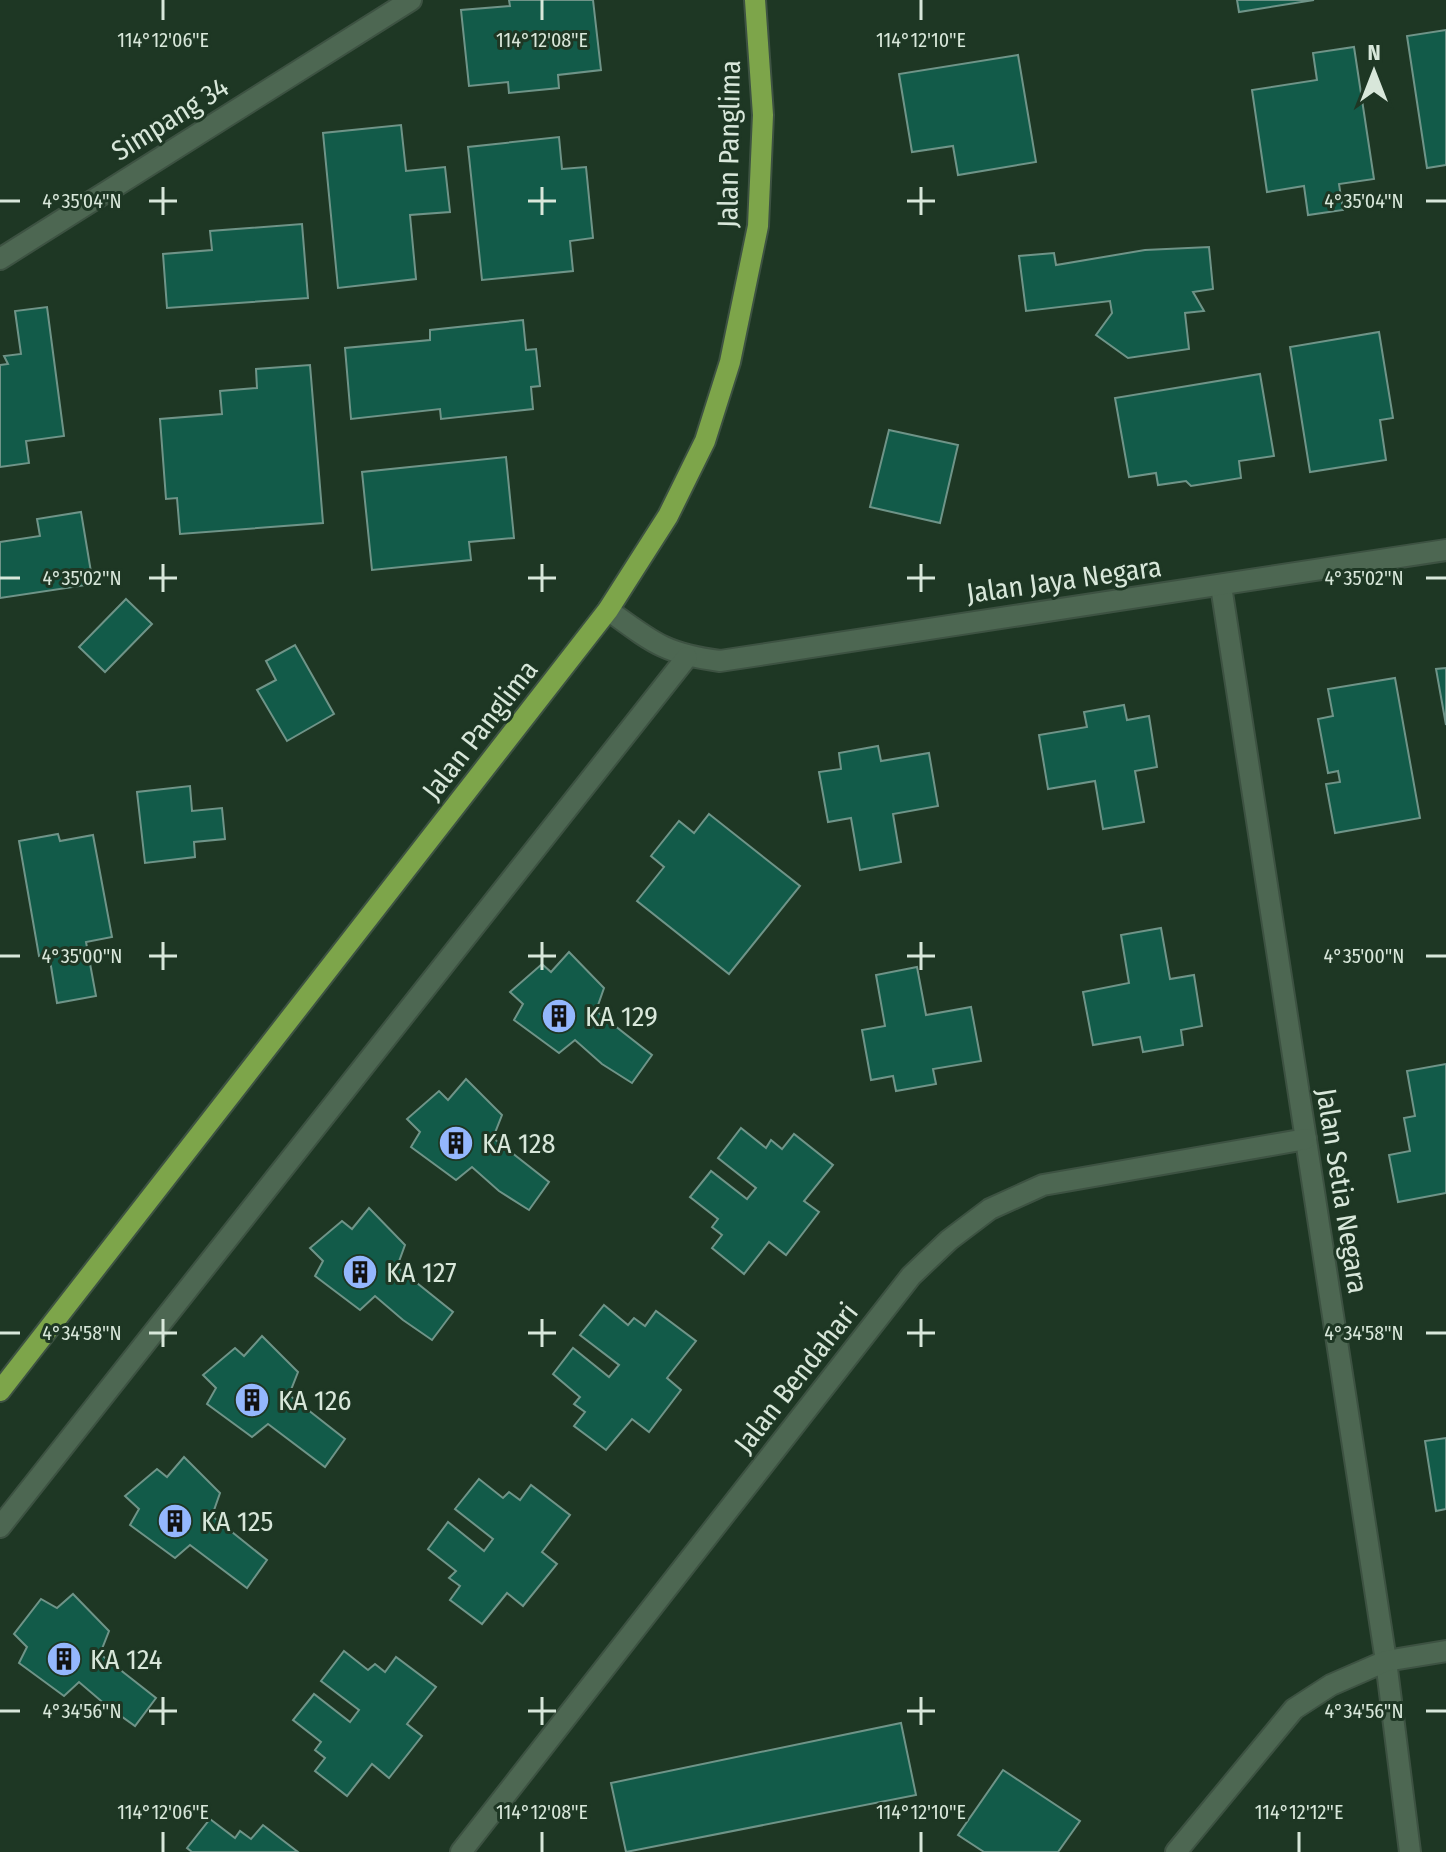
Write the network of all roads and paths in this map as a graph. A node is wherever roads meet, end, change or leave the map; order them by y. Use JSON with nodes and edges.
{"nodes":[{"id":1,"x":411,"y":0,"type":"edge"},
{"id":2,"x":755,"y":0,"type":"edge"},
{"id":3,"x":0,"y":259,"type":"edge"},
{"id":4,"x":1446,"y":550,"type":"edge"},
{"id":5,"x":1221,"y":586,"type":"junction"},
{"id":6,"x":608,"y":610,"type":"junction"},
{"id":7,"x":687,"y":657,"type":"junction"},
{"id":8,"x":1306,"y":1139,"type":"junction"},
{"id":9,"x":0,"y":1391,"type":"edge"},
{"id":10,"x":0,"y":1527,"type":"edge"},
{"id":11,"x":1446,"y":1651,"type":"edge"},
{"id":12,"x":1386,"y":1661,"type":"junction"},
{"id":13,"x":461,"y":1852,"type":"edge"},
{"id":14,"x":1176,"y":1852,"type":"edge"},
{"id":15,"x":1410,"y":1852,"type":"edge"}],
"edges":[{"from":1,"to":3,"type":"street","name":"Simpang 34"},
{"from":2,"to":6,"type":"main road","name":"Jalan Panglima"},
{"from":4,"to":5,"type":"street","name":"Jalan Jaya Negara"},
{"from":5,"to":7,"type":"street","name":"Jalan Jaya Negara"},
{"from":5,"to":8,"type":"street","name":"Jalan Setia Negara"},
{"from":6,"to":7,"type":"street","name":"Jalan Jaya Negara"},
{"from":6,"to":9,"type":"main road","name":"Jalan Panglima"},
{"from":7,"to":10,"type":"street"},
{"from":8,"to":12,"type":"street","name":"Jalan Setia Negara"},
{"from":8,"to":13,"type":"street","name":"Jalan Bendahari"},
{"from":11,"to":12,"type":"street"},
{"from":12,"to":14,"type":"street"},
{"from":12,"to":15,"type":"street","name":"Jalan Setia Negara"}]}
